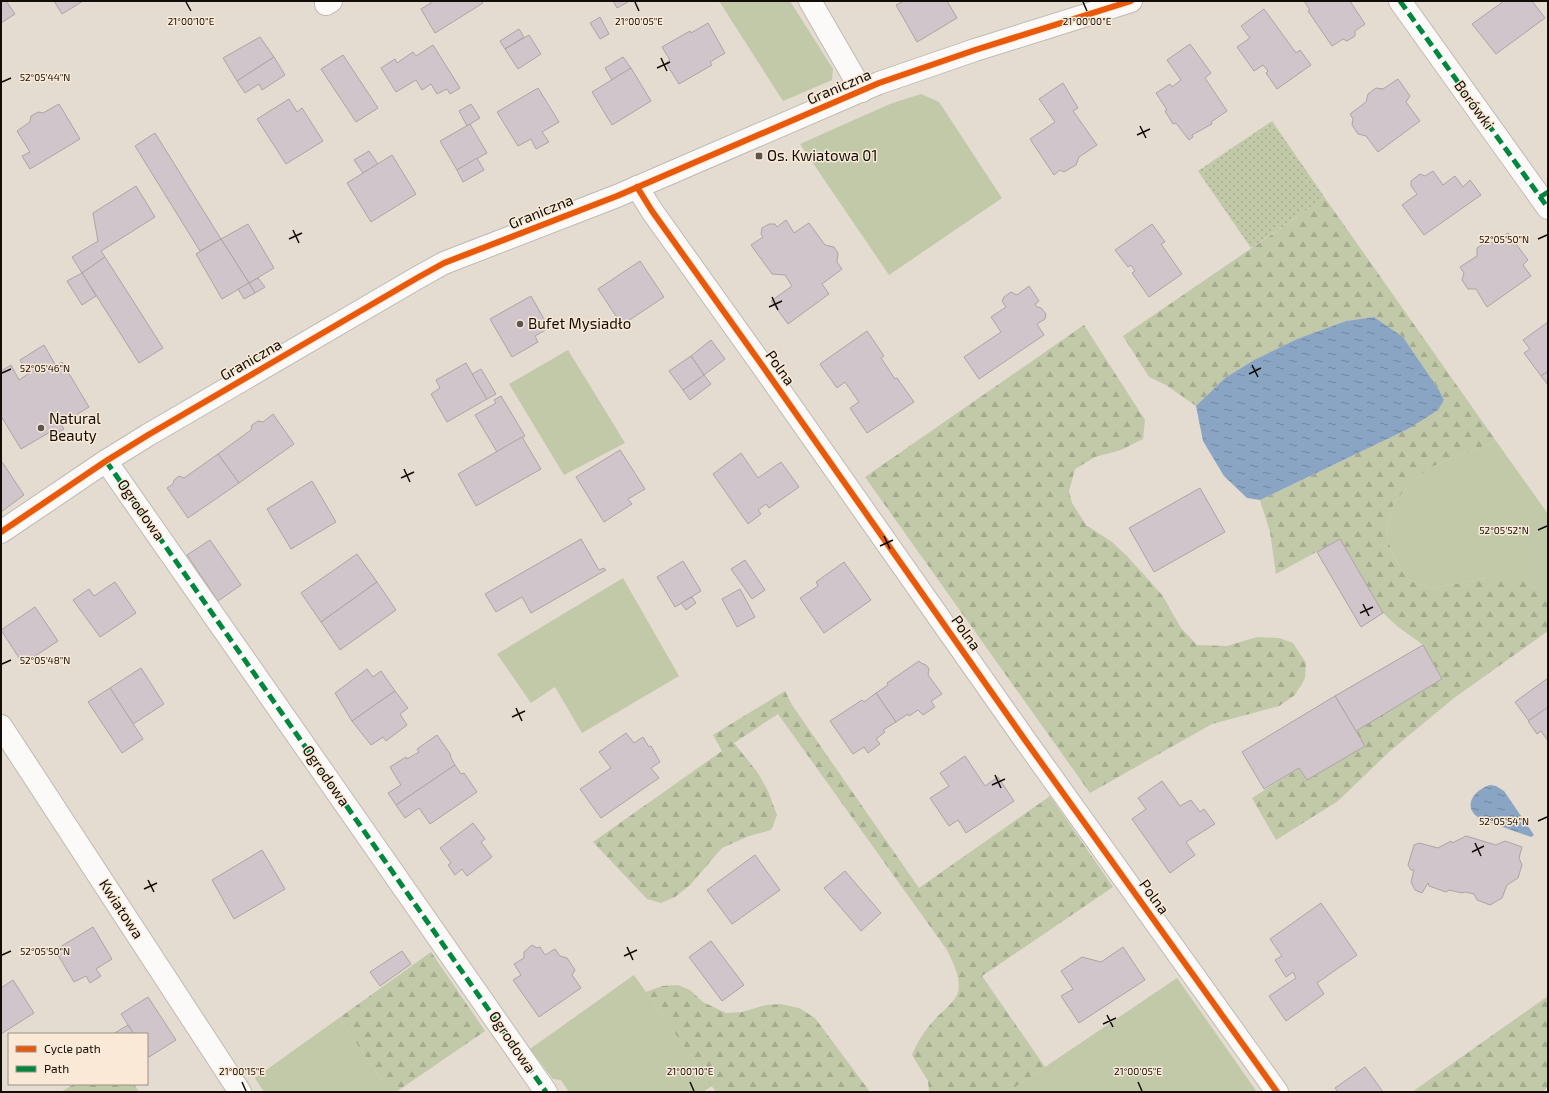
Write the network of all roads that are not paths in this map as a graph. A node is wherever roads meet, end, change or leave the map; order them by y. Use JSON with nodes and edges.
{"nodes":[{"id":1,"x":810,"y":1,"type":"edge"},
{"id":2,"x":1131,"y":1,"type":"edge"},
{"id":3,"x":1400,"y":1,"type":"edge"},
{"id":4,"x":1106,"y":5,"type":"edge"},
{"id":5,"x":862,"y":91,"type":"junction"},
{"id":6,"x":638,"y":187,"type":"junction"},
{"id":7,"x":1545,"y":199,"type":"edge"},
{"id":8,"x":106,"y":461,"type":"junction"},
{"id":9,"x":1,"y":532,"type":"edge"},
{"id":10,"x":1,"y":726,"type":"edge"},
{"id":11,"x":240,"y":1092,"type":"edge"},
{"id":12,"x":546,"y":1092,"type":"edge"},
{"id":13,"x":1276,"y":1092,"type":"edge"}],
"edges":[{"from":1,"to":5,"type":"street"},
{"from":2,"to":4,"type":"street","name":"Graniczna"},
{"from":3,"to":7,"type":"street","name":"Borówki"},
{"from":4,"to":5,"type":"street","name":"Graniczna"},
{"from":5,"to":6,"type":"street","name":"Graniczna"},
{"from":6,"to":8,"type":"street","name":"Graniczna"},
{"from":6,"to":13,"type":"street","name":"Polna"},
{"from":8,"to":9,"type":"street","name":"Graniczna"},
{"from":8,"to":12,"type":"street","name":"Ogrodowa"},
{"from":10,"to":11,"type":"street","name":"Kwiatowa"}]}
